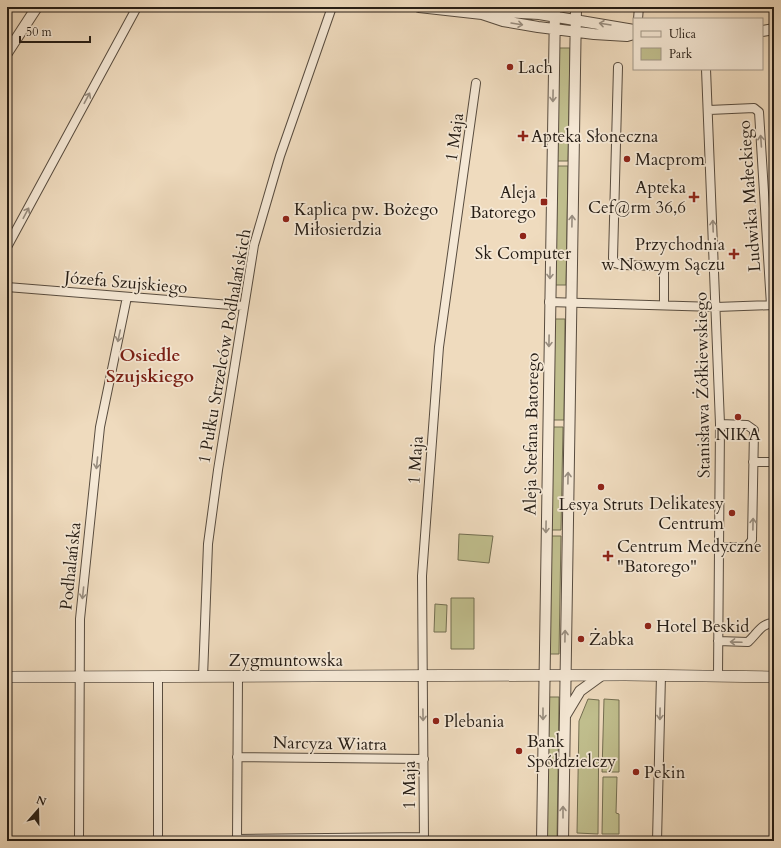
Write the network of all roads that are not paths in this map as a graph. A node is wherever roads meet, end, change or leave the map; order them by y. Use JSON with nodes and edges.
{"nodes":[{"id":1,"x":37,"y":7,"type":"edge"},
{"id":2,"x":137,"y":7,"type":"edge"},
{"id":3,"x":332,"y":7,"type":"edge"},
{"id":4,"x":419,"y":7,"type":"edge"},
{"id":5,"x":576,"y":7,"type":"edge"},
{"id":6,"x":639,"y":7,"type":"edge"},
{"id":7,"x":554,"y":12,"type":"edge"},
{"id":8,"x":482,"y":14,"type":"junction"},
{"id":9,"x":638,"y":18,"type":"edge"},
{"id":10,"x":576,"y":26,"type":"junction"},
{"id":11,"x":553,"y":28,"type":"junction"},
{"id":12,"x":774,"y":29,"type":"edge"},
{"id":13,"x":633,"y":30,"type":"edge"},
{"id":14,"x":763,"y":31,"type":"edge"},
{"id":15,"x":633,"y":34,"type":"edge"},
{"id":16,"x":7,"y":53,"type":"edge"},
{"id":17,"x":618,"y":67,"type":"dead end"},
{"id":18,"x":706,"y":70,"type":"edge"},
{"id":19,"x":476,"y":83,"type":"dead end"},
{"id":20,"x":709,"y":110,"type":"junction"},
{"id":21,"x":7,"y":247,"type":"edge"},
{"id":22,"x":7,"y":287,"type":"edge"},
{"id":23,"x":127,"y":298,"type":"junction"},
{"id":24,"x":549,"y":302,"type":"junction"},
{"id":25,"x":571,"y":302,"type":"junction"},
{"id":26,"x":664,"y":305,"type":"junction"},
{"id":27,"x":773,"y":305,"type":"edge"},
{"id":28,"x":243,"y":306,"type":"junction"},
{"id":29,"x":716,"y":307,"type":"junction"},
{"id":30,"x":720,"y":424,"type":"junction"},
{"id":31,"x":753,"y":462,"type":"junction"},
{"id":32,"x":774,"y":462,"type":"edge"},
{"id":33,"x":718,"y":547,"type":"junction"},
{"id":34,"x":774,"y":623,"type":"edge"},
{"id":35,"x":718,"y":641,"type":"junction"},
{"id":36,"x":543,"y":675,"type":"junction"},
{"id":37,"x":565,"y":675,"type":"junction"},
{"id":38,"x":602,"y":675,"type":"junction"},
{"id":39,"x":661,"y":675,"type":"junction"},
{"id":40,"x":80,"y":676,"type":"junction"},
{"id":41,"x":422,"y":676,"type":"junction"},
{"id":42,"x":718,"y":676,"type":"junction"},
{"id":43,"x":7,"y":677,"type":"edge"},
{"id":44,"x":158,"y":677,"type":"junction"},
{"id":45,"x":203,"y":677,"type":"junction"},
{"id":46,"x":238,"y":677,"type":"junction"},
{"id":47,"x":774,"y":677,"type":"edge"},
{"id":48,"x":564,"y":720,"type":"junction"},
{"id":49,"x":237,"y":757,"type":"junction"},
{"id":50,"x":424,"y":759,"type":"junction"},
{"id":51,"x":424,"y":839,"type":"edge"},
{"id":52,"x":237,"y":840,"type":"edge"},
{"id":53,"x":79,"y":841,"type":"edge"},
{"id":54,"x":158,"y":841,"type":"edge"},
{"id":55,"x":542,"y":841,"type":"edge"},
{"id":56,"x":563,"y":841,"type":"edge"},
{"id":57,"x":657,"y":841,"type":"edge"}],
"edges":[{"from":1,"to":16,"type":"street"},
{"from":21,"to":2,"type":"street","one_way":true},
{"from":3,"to":28,"type":"street","name":"1 Pułku Strzelców Podhalańskich"},
{"from":4,"to":8,"type":"street"},
{"from":5,"to":10,"type":"street"},
{"from":6,"to":9,"type":"street"},
{"from":7,"to":8,"type":"street"},
{"from":7,"to":10,"type":"street"},
{"from":7,"to":11,"type":"street","name":"Aleja Stefana Batorego"},
{"from":8,"to":11,"type":"street","one_way":true},
{"from":10,"to":11,"type":"street"},
{"from":13,"to":10,"type":"street","one_way":true},
{"from":10,"to":15,"type":"street"},
{"from":25,"to":10,"type":"street","one_way":true},
{"from":11,"to":24,"type":"street","name":"Aleja Stefana Batorego","one_way":true},
{"from":12,"to":14,"type":"street"},
{"from":17,"to":26,"type":"street"},
{"from":18,"to":20,"type":"street","name":"Stanisława Żółkiewskiego"},
{"from":19,"to":41,"type":"street","name":"1 Maja"},
{"from":27,"to":20,"type":"street","name":"Ludwika Małeckiego","one_way":true},
{"from":29,"to":20,"type":"street","name":"Stanisława Żółkiewskiego","one_way":true},
{"from":22,"to":23,"type":"street","name":"Józefa Szujskiego"},
{"from":23,"to":28,"type":"street","name":"Józefa Szujskiego"},
{"from":23,"to":40,"type":"street","name":"Podhalańska","one_way":true},
{"from":24,"to":25,"type":"street"},
{"from":24,"to":36,"type":"street","name":"Aleja Stefana Batorego","one_way":true},
{"from":25,"to":26,"type":"street"},
{"from":37,"to":25,"type":"street","one_way":true},
{"from":26,"to":29,"type":"street"},
{"from":27,"to":29,"type":"street"},
{"from":28,"to":45,"type":"street","name":"1 Pułku Strzelców Podhalańskich"},
{"from":29,"to":30,"type":"street","name":"Stanisława Żółkiewskiego"},
{"from":30,"to":31,"type":"street"},
{"from":30,"to":33,"type":"street","name":"Stanisława Żółkiewskiego"},
{"from":31,"to":32,"type":"street"},
{"from":33,"to":31,"type":"street","one_way":true},
{"from":33,"to":35,"type":"street","name":"Stanisława Żółkiewskiego"},
{"from":34,"to":35,"type":"street","one_way":true},
{"from":35,"to":42,"type":"street","name":"Stanisława Żółkiewskiego"},
{"from":36,"to":37,"type":"main road","name":"Zygmuntowska"},
{"from":36,"to":41,"type":"main road","name":"Zygmuntowska"},
{"from":36,"to":55,"type":"street","name":"Aleja Stefana Batorego","one_way":true},
{"from":37,"to":38,"type":"main road","name":"Zygmuntowska"},
{"from":37,"to":48,"type":"street"},
{"from":38,"to":39,"type":"main road","name":"Zygmuntowska"},
{"from":38,"to":48,"type":"street"},
{"from":39,"to":42,"type":"main road","name":"Zygmuntowska"},
{"from":39,"to":57,"type":"street","one_way":true},
{"from":40,"to":43,"type":"main road","name":"Zygmuntowska"},
{"from":40,"to":44,"type":"main road","name":"Zygmuntowska"},
{"from":40,"to":53,"type":"street","name":"Podhalańska"},
{"from":41,"to":46,"type":"main road","name":"Zygmuntowska"},
{"from":41,"to":50,"type":"street","name":"1 Maja","one_way":true},
{"from":42,"to":47,"type":"main road","name":"Zygmuntowska"},
{"from":44,"to":45,"type":"main road","name":"Zygmuntowska"},
{"from":44,"to":54,"type":"street"},
{"from":45,"to":46,"type":"main road","name":"Zygmuntowska"},
{"from":46,"to":49,"type":"street"},
{"from":56,"to":48,"type":"street","one_way":true},
{"from":49,"to":50,"type":"street","name":"Narcyza Wiatra"},
{"from":49,"to":52,"type":"street"},
{"from":50,"to":51,"type":"street","name":"1 Maja"},
{"from":51,"to":52,"type":"street"}]}
